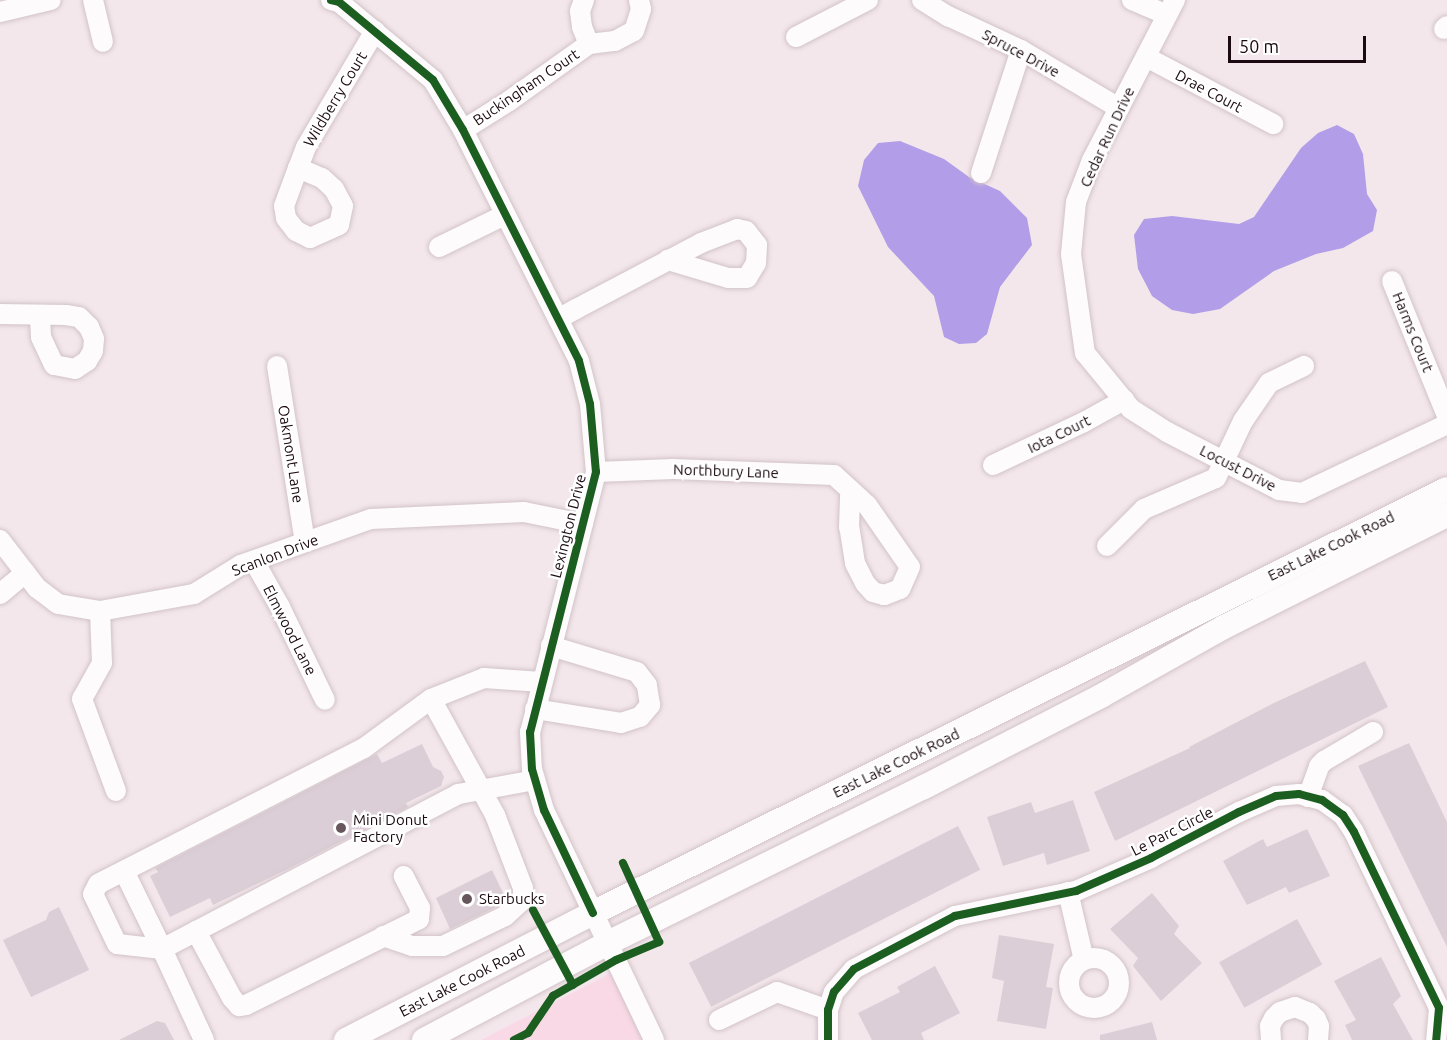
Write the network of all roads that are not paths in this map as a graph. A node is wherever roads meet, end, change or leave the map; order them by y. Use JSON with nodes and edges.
{"nodes":[{"id":1,"x":51,"y":0,"type":"edge"},
{"id":2,"x":93,"y":0,"type":"edge"},
{"id":3,"x":584,"y":0,"type":"edge"},
{"id":4,"x":639,"y":0,"type":"edge"},
{"id":5,"x":868,"y":0,"type":"edge"},
{"id":6,"x":922,"y":0,"type":"edge"},
{"id":7,"x":1132,"y":0,"type":"edge"},
{"id":8,"x":337,"y":1,"type":"edge"},
{"id":9,"x":23,"y":3,"type":"edge"},
{"id":10,"x":951,"y":8,"type":"edge"},
{"id":11,"x":1171,"y":8,"type":"edge"},
{"id":12,"x":0,"y":12,"type":"edge"},
{"id":13,"x":375,"y":31,"type":"junction"},
{"id":14,"x":796,"y":37,"type":"dead end"},
{"id":15,"x":103,"y":42,"type":"dead end"},
{"id":16,"x":589,"y":44,"type":"junction"},
{"id":17,"x":1021,"y":50,"type":"junction"},
{"id":18,"x":1146,"y":57,"type":"junction"},
{"id":19,"x":1119,"y":108,"type":"junction"},
{"id":20,"x":1274,"y":124,"type":"dead end"},
{"id":21,"x":463,"y":130,"type":"junction"},
{"id":22,"x":298,"y":168,"type":"dead end"},
{"id":23,"x":981,"y":173,"type":"dead end"},
{"id":24,"x":505,"y":215,"type":"junction"},
{"id":25,"x":439,"y":247,"type":"dead end"},
{"id":26,"x":668,"y":260,"type":"dead end"},
{"id":27,"x":1392,"y":281,"type":"dead end"},
{"id":28,"x":0,"y":314,"type":"edge"},
{"id":29,"x":40,"y":315,"type":"dead end"},
{"id":30,"x":558,"y":319,"type":"junction"},
{"id":31,"x":277,"y":366,"type":"dead end"},
{"id":32,"x":1304,"y":366,"type":"dead end"},
{"id":33,"x":1127,"y":404,"type":"junction"},
{"id":34,"x":1447,"y":416,"type":"edge"},
{"id":35,"x":1447,"y":424,"type":"edge"},
{"id":36,"x":1224,"y":461,"type":"junction"},
{"id":37,"x":993,"y":465,"type":"dead end"},
{"id":38,"x":596,"y":472,"type":"junction"},
{"id":39,"x":1447,"y":489,"type":"edge"},
{"id":40,"x":850,"y":490,"type":"junction"},
{"id":41,"x":1447,"y":515,"type":"edge"},
{"id":42,"x":583,"y":524,"type":"junction"},
{"id":43,"x":0,"y":540,"type":"edge"},
{"id":44,"x":305,"y":542,"type":"junction"},
{"id":45,"x":1107,"y":546,"type":"dead end"},
{"id":46,"x":254,"y":561,"type":"junction"},
{"id":47,"x":25,"y":573,"type":"junction"},
{"id":48,"x":0,"y":594,"type":"edge"},
{"id":49,"x":100,"y":610,"type":"junction"},
{"id":50,"x":551,"y":646,"type":"junction"},
{"id":51,"x":542,"y":682,"type":"junction"},
{"id":52,"x":430,"y":699,"type":"junction"},
{"id":53,"x":325,"y":700,"type":"dead end"},
{"id":54,"x":535,"y":709,"type":"junction"},
{"id":55,"x":1373,"y":732,"type":"dead end"},
{"id":56,"x":535,"y":780,"type":"junction"},
{"id":57,"x":481,"y":790,"type":"junction"},
{"id":58,"x":116,"y":791,"type":"dead end"},
{"id":59,"x":1308,"y":796,"type":"junction"},
{"id":60,"x":124,"y":871,"type":"junction"},
{"id":61,"x":404,"y":876,"type":"dead end"},
{"id":62,"x":1068,"y":892,"type":"junction"},
{"id":63,"x":594,"y":913,"type":"junction"},
{"id":64,"x":196,"y":931,"type":"junction"},
{"id":65,"x":383,"y":936,"type":"junction"},
{"id":66,"x":608,"y":943,"type":"junction"},
{"id":67,"x":162,"y":949,"type":"junction"},
{"id":68,"x":1084,"y":960,"type":"dead end"},
{"id":69,"x":828,"y":1010,"type":"junction"},
{"id":70,"x":719,"y":1020,"type":"dead end"},
{"id":71,"x":653,"y":1039,"type":"edge"},
{"id":72,"x":204,"y":1040,"type":"edge"},
{"id":73,"x":346,"y":1040,"type":"edge"},
{"id":74,"x":424,"y":1040,"type":"edge"},
{"id":75,"x":828,"y":1040,"type":"edge"},
{"id":76,"x":1271,"y":1040,"type":"edge"},
{"id":77,"x":1318,"y":1040,"type":"edge"},
{"id":78,"x":1436,"y":1040,"type":"edge"}],
"edges":[{"from":1,"to":9,"type":"street"},
{"from":2,"to":15,"type":"street"},
{"from":3,"to":16,"type":"street","name":"Buckingham Court"},
{"from":4,"to":16,"type":"street","name":"Buckingham Court"},
{"from":5,"to":14,"type":"street"},
{"from":6,"to":10,"type":"street","name":"Spruce Drive"},
{"from":7,"to":11,"type":"street"},
{"from":8,"to":13,"type":"street","name":"Lexington Drive"},
{"from":9,"to":12,"type":"street"},
{"from":10,"to":17,"type":"street","name":"Spruce Drive"},
{"from":11,"to":18,"type":"street","name":"Cedar Run Drive"},
{"from":13,"to":21,"type":"street","name":"Lexington Drive"},
{"from":13,"to":22,"type":"street","name":"Wildberry Court"},
{"from":16,"to":21,"type":"street","name":"Buckingham Court"},
{"from":17,"to":19,"type":"street","name":"Spruce Drive"},
{"from":17,"to":23,"type":"street"},
{"from":18,"to":19,"type":"street","name":"Cedar Run Drive"},
{"from":18,"to":20,"type":"street","name":"Drae Court"},
{"from":19,"to":33,"type":"street","name":"Cedar Run Drive"},
{"from":21,"to":24,"type":"street","name":"Lexington Drive"},
{"from":24,"to":25,"type":"street"},
{"from":24,"to":30,"type":"street","name":"Lexington Drive"},
{"from":26,"to":30,"type":"street"},
{"from":27,"to":34,"type":"street","name":"Harms Court"},
{"from":28,"to":29,"type":"street"},
{"from":30,"to":38,"type":"street","name":"Lexington Drive"},
{"from":31,"to":44,"type":"street","name":"Oakmont Lane"},
{"from":32,"to":36,"type":"street"},
{"from":33,"to":36,"type":"street","name":"Locust Drive"},
{"from":33,"to":37,"type":"street","name":"Iota Court"},
{"from":35,"to":36,"type":"street","name":"Locust Drive"},
{"from":36,"to":45,"type":"street"},
{"from":38,"to":40,"type":"street","name":"Northbury Lane"},
{"from":38,"to":42,"type":"street","name":"Lexington Drive"},
{"from":39,"to":63,"type":"main road","name":"East Lake Cook Road"},
{"from":40,"to":40,"type":"street","name":"Northbury Lane"},
{"from":41,"to":66,"type":"main road","name":"East Lake Cook Road"},
{"from":42,"to":44,"type":"street","name":"Scanlon Drive"},
{"from":42,"to":50,"type":"street","name":"Lexington Drive"},
{"from":43,"to":47,"type":"street","name":"Scanlon Drive"},
{"from":44,"to":46,"type":"street","name":"Scanlon Drive"},
{"from":46,"to":49,"type":"street","name":"Scanlon Drive"},
{"from":46,"to":53,"type":"street","name":"Elmwood Lane"},
{"from":47,"to":48,"type":"street"},
{"from":47,"to":49,"type":"street","name":"Scanlon Drive"},
{"from":49,"to":58,"type":"street"},
{"from":50,"to":51,"type":"street","name":"Lexington Drive"},
{"from":50,"to":54,"type":"street"},
{"from":51,"to":52,"type":"street"},
{"from":51,"to":54,"type":"street","name":"Lexington Drive"},
{"from":52,"to":57,"type":"street"},
{"from":52,"to":60,"type":"street"},
{"from":54,"to":56,"type":"street","name":"Lexington Drive"},
{"from":55,"to":59,"type":"street"},
{"from":56,"to":57,"type":"street"},
{"from":56,"to":63,"type":"street","name":"Lexington Drive"},
{"from":57,"to":64,"type":"street"},
{"from":57,"to":65,"type":"street"},
{"from":59,"to":62,"type":"street","name":"Le Parc Circle"},
{"from":59,"to":78,"type":"street","name":"Le Parc Circle"},
{"from":60,"to":67,"type":"street"},
{"from":60,"to":67,"type":"street"},
{"from":61,"to":65,"type":"street"},
{"from":62,"to":68,"type":"street"},
{"from":62,"to":69,"type":"street","name":"Le Parc Circle"},
{"from":63,"to":66,"type":"street","name":"Lexington Drive"},
{"from":63,"to":73,"type":"main road","name":"East Lake Cook Road"},
{"from":64,"to":65,"type":"street"},
{"from":64,"to":67,"type":"street"},
{"from":66,"to":71,"type":"street","name":"Lexington Drive"},
{"from":66,"to":74,"type":"main road","name":"East Lake Cook Road"},
{"from":67,"to":72,"type":"street"},
{"from":69,"to":70,"type":"street"},
{"from":69,"to":75,"type":"street","name":"Le Parc Circle"},
{"from":76,"to":77,"type":"street"}]}
